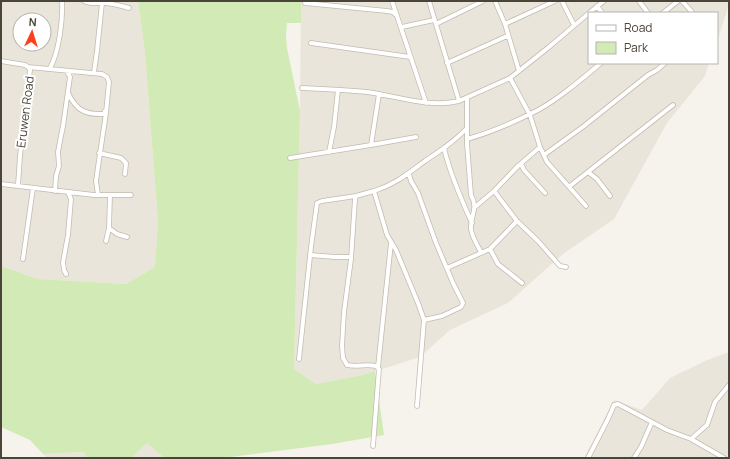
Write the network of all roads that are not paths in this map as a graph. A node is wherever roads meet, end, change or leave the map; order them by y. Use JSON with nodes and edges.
{"nodes":[{"id":1,"x":62,"y":1,"type":"edge"},
{"id":2,"x":84,"y":1,"type":"edge"},
{"id":3,"x":392,"y":1,"type":"edge"},
{"id":4,"x":428,"y":1,"type":"edge"},
{"id":5,"x":483,"y":1,"type":"edge"},
{"id":6,"x":495,"y":1,"type":"edge"},
{"id":7,"x":555,"y":1,"type":"edge"},
{"id":8,"x":562,"y":1,"type":"edge"},
{"id":9,"x":604,"y":1,"type":"edge"},
{"id":10,"x":639,"y":1,"type":"edge"},
{"id":11,"x":678,"y":1,"type":"edge"},
{"id":12,"x":682,"y":1,"type":"edge"},
{"id":13,"x":102,"y":3,"type":"junction"},
{"id":14,"x":304,"y":3,"type":"dead end"},
{"id":15,"x":597,"y":6,"type":"junction"},
{"id":16,"x":129,"y":8,"type":"dead end"},
{"id":17,"x":590,"y":12,"type":"edge"},
{"id":18,"x":601,"y":12,"type":"edge"},
{"id":19,"x":647,"y":12,"type":"edge"},
{"id":20,"x":664,"y":12,"type":"edge"},
{"id":21,"x":692,"y":12,"type":"edge"},
{"id":22,"x":588,"y":14,"type":"edge"},
{"id":23,"x":396,"y":15,"type":"junction"},
{"id":24,"x":435,"y":22,"type":"junction"},
{"id":25,"x":505,"y":24,"type":"junction"},
{"id":26,"x":574,"y":25,"type":"junction"},
{"id":27,"x":402,"y":27,"type":"junction"},
{"id":28,"x":507,"y":36,"type":"junction"},
{"id":29,"x":310,"y":43,"type":"dead end"},
{"id":30,"x":410,"y":57,"type":"junction"},
{"id":31,"x":1,"y":61,"type":"edge"},
{"id":32,"x":447,"y":63,"type":"junction"},
{"id":33,"x":600,"y":64,"type":"edge"},
{"id":34,"x":664,"y":64,"type":"edge"},
{"id":35,"x":28,"y":67,"type":"junction"},
{"id":36,"x":50,"y":68,"type":"junction"},
{"id":37,"x":66,"y":71,"type":"junction"},
{"id":38,"x":519,"y":71,"type":"junction"},
{"id":39,"x":94,"y":72,"type":"dead end"},
{"id":40,"x":510,"y":78,"type":"junction"},
{"id":41,"x":302,"y":88,"type":"dead end"},
{"id":42,"x":338,"y":90,"type":"junction"},
{"id":43,"x":67,"y":93,"type":"junction"},
{"id":44,"x":378,"y":94,"type":"junction"},
{"id":45,"x":466,"y":99,"type":"junction"},
{"id":46,"x":459,"y":101,"type":"junction"},
{"id":47,"x":426,"y":102,"type":"junction"},
{"id":48,"x":673,"y":105,"type":"dead end"},
{"id":49,"x":106,"y":110,"type":"junction"},
{"id":50,"x":530,"y":115,"type":"junction"},
{"id":51,"x":467,"y":128,"type":"junction"},
{"id":52,"x":416,"y":137,"type":"dead end"},
{"id":53,"x":467,"y":139,"type":"junction"},
{"id":54,"x":371,"y":145,"type":"junction"},
{"id":55,"x":540,"y":147,"type":"junction"},
{"id":56,"x":444,"y":148,"type":"junction"},
{"id":57,"x":329,"y":152,"type":"junction"},
{"id":58,"x":99,"y":153,"type":"junction"},
{"id":59,"x":544,"y":155,"type":"junction"},
{"id":60,"x":290,"y":158,"type":"dead end"},
{"id":61,"x":521,"y":164,"type":"junction"},
{"id":62,"x":588,"y":172,"type":"junction"},
{"id":63,"x":124,"y":174,"type":"dead end"},
{"id":64,"x":410,"y":174,"type":"junction"},
{"id":65,"x":1,"y":184,"type":"edge"},
{"id":66,"x":18,"y":185,"type":"junction"},
{"id":67,"x":570,"y":186,"type":"junction"},
{"id":68,"x":33,"y":188,"type":"junction"},
{"id":69,"x":55,"y":191,"type":"junction"},
{"id":70,"x":494,"y":191,"type":"junction"},
{"id":71,"x":68,"y":192,"type":"junction"},
{"id":72,"x":374,"y":192,"type":"junction"},
{"id":73,"x":545,"y":193,"type":"dead end"},
{"id":74,"x":98,"y":195,"type":"junction"},
{"id":75,"x":110,"y":195,"type":"junction"},
{"id":76,"x":471,"y":195,"type":"junction"},
{"id":77,"x":131,"y":196,"type":"dead end"},
{"id":78,"x":356,"y":196,"type":"junction"},
{"id":79,"x":610,"y":196,"type":"dead end"},
{"id":80,"x":461,"y":200,"type":"junction"},
{"id":81,"x":586,"y":206,"type":"dead end"},
{"id":82,"x":475,"y":207,"type":"junction"},
{"id":83,"x":517,"y":221,"type":"junction"},
{"id":84,"x":472,"y":224,"type":"junction"},
{"id":85,"x":109,"y":228,"type":"junction"},
{"id":86,"x":127,"y":237,"type":"dead end"},
{"id":87,"x":106,"y":241,"type":"dead end"},
{"id":88,"x":391,"y":242,"type":"junction"},
{"id":89,"x":490,"y":249,"type":"junction"},
{"id":90,"x":481,"y":252,"type":"junction"},
{"id":91,"x":310,"y":255,"type":"junction"},
{"id":92,"x":351,"y":257,"type":"junction"},
{"id":93,"x":23,"y":260,"type":"dead end"},
{"id":94,"x":566,"y":267,"type":"dead end"},
{"id":95,"x":447,"y":268,"type":"junction"},
{"id":96,"x":66,"y":274,"type":"dead end"},
{"id":97,"x":522,"y":283,"type":"dead end"},
{"id":98,"x":424,"y":320,"type":"junction"},
{"id":99,"x":299,"y":359,"type":"dead end"},
{"id":100,"x":378,"y":368,"type":"junction"},
{"id":101,"x":729,"y":385,"type":"edge"},
{"id":102,"x":417,"y":406,"type":"dead end"},
{"id":103,"x":652,"y":422,"type":"junction"},
{"id":104,"x":691,"y":439,"type":"junction"},
{"id":105,"x":373,"y":446,"type":"dead end"},
{"id":106,"x":722,"y":457,"type":"edge"},
{"id":107,"x":588,"y":458,"type":"edge"},
{"id":108,"x":634,"y":458,"type":"edge"}],
"edges":[{"from":1,"to":36,"type":"street"},
{"from":2,"to":13,"type":"street"},
{"from":3,"to":23,"type":"street"},
{"from":4,"to":24,"type":"street"},
{"from":5,"to":24,"type":"street"},
{"from":6,"to":25,"type":"street"},
{"from":7,"to":25,"type":"street"},
{"from":8,"to":26,"type":"street"},
{"from":9,"to":15,"type":"street"},
{"from":10,"to":19,"type":"street"},
{"from":11,"to":20,"type":"street"},
{"from":12,"to":21,"type":"street"},
{"from":13,"to":16,"type":"street"},
{"from":13,"to":39,"type":"street"},
{"from":14,"to":23,"type":"street"},
{"from":15,"to":17,"type":"street"},
{"from":15,"to":18,"type":"street"},
{"from":22,"to":26,"type":"street"},
{"from":23,"to":27,"type":"street"},
{"from":24,"to":27,"type":"street"},
{"from":24,"to":32,"type":"street"},
{"from":25,"to":28,"type":"street"},
{"from":26,"to":38,"type":"street"},
{"from":27,"to":30,"type":"street"},
{"from":28,"to":32,"type":"street"},
{"from":28,"to":38,"type":"street"},
{"from":29,"to":30,"type":"street"},
{"from":30,"to":47,"type":"street"},
{"from":31,"to":35,"type":"street","name":"Eruwen Road"},
{"from":32,"to":46,"type":"street"},
{"from":33,"to":50,"type":"street"},
{"from":34,"to":59,"type":"street"},
{"from":35,"to":36,"type":"street"},
{"from":35,"to":66,"type":"street","name":"Eruwen Road"},
{"from":36,"to":37,"type":"street"},
{"from":37,"to":43,"type":"street"},
{"from":37,"to":49,"type":"street"},
{"from":38,"to":40,"type":"street"},
{"from":40,"to":45,"type":"street"},
{"from":40,"to":50,"type":"street"},
{"from":41,"to":42,"type":"street"},
{"from":42,"to":44,"type":"street"},
{"from":42,"to":57,"type":"street"},
{"from":43,"to":49,"type":"street"},
{"from":43,"to":69,"type":"street"},
{"from":44,"to":47,"type":"street"},
{"from":44,"to":54,"type":"street"},
{"from":45,"to":46,"type":"street"},
{"from":45,"to":51,"type":"street"},
{"from":46,"to":47,"type":"street"},
{"from":48,"to":62,"type":"street"},
{"from":49,"to":58,"type":"street"},
{"from":50,"to":53,"type":"street"},
{"from":50,"to":55,"type":"street"},
{"from":51,"to":53,"type":"street"},
{"from":51,"to":56,"type":"street"},
{"from":52,"to":54,"type":"street"},
{"from":53,"to":76,"type":"street"},
{"from":54,"to":57,"type":"street"},
{"from":55,"to":59,"type":"street"},
{"from":55,"to":61,"type":"street"},
{"from":56,"to":64,"type":"street"},
{"from":56,"to":80,"type":"street"},
{"from":57,"to":60,"type":"street"},
{"from":58,"to":63,"type":"street"},
{"from":58,"to":74,"type":"street"},
{"from":59,"to":67,"type":"street"},
{"from":61,"to":70,"type":"street"},
{"from":61,"to":73,"type":"street"},
{"from":62,"to":67,"type":"street"},
{"from":62,"to":79,"type":"street"},
{"from":64,"to":72,"type":"street"},
{"from":64,"to":95,"type":"street"},
{"from":65,"to":66,"type":"street"},
{"from":66,"to":68,"type":"street"},
{"from":67,"to":81,"type":"street"},
{"from":68,"to":69,"type":"street"},
{"from":68,"to":93,"type":"street"},
{"from":69,"to":71,"type":"street"},
{"from":70,"to":82,"type":"street"},
{"from":70,"to":83,"type":"street"},
{"from":71,"to":74,"type":"street"},
{"from":71,"to":96,"type":"street"},
{"from":72,"to":78,"type":"street"},
{"from":72,"to":88,"type":"street"},
{"from":74,"to":75,"type":"street"},
{"from":75,"to":77,"type":"street"},
{"from":75,"to":85,"type":"street"},
{"from":76,"to":80,"type":"street"},
{"from":76,"to":82,"type":"street"},
{"from":78,"to":91,"type":"street"},
{"from":78,"to":92,"type":"street"},
{"from":80,"to":84,"type":"street"},
{"from":82,"to":84,"type":"street"},
{"from":83,"to":89,"type":"street"},
{"from":83,"to":94,"type":"street"},
{"from":84,"to":90,"type":"street"},
{"from":85,"to":86,"type":"street"},
{"from":85,"to":87,"type":"street"},
{"from":88,"to":98,"type":"street"},
{"from":88,"to":100,"type":"street"},
{"from":89,"to":90,"type":"street"},
{"from":89,"to":97,"type":"street"},
{"from":90,"to":95,"type":"street"},
{"from":91,"to":92,"type":"street"},
{"from":91,"to":99,"type":"street"},
{"from":92,"to":100,"type":"street"},
{"from":95,"to":98,"type":"street"},
{"from":98,"to":102,"type":"street"},
{"from":100,"to":105,"type":"street"},
{"from":101,"to":104,"type":"street"},
{"from":103,"to":104,"type":"street"},
{"from":103,"to":107,"type":"street"},
{"from":103,"to":108,"type":"street"},
{"from":104,"to":106,"type":"street"}]}
